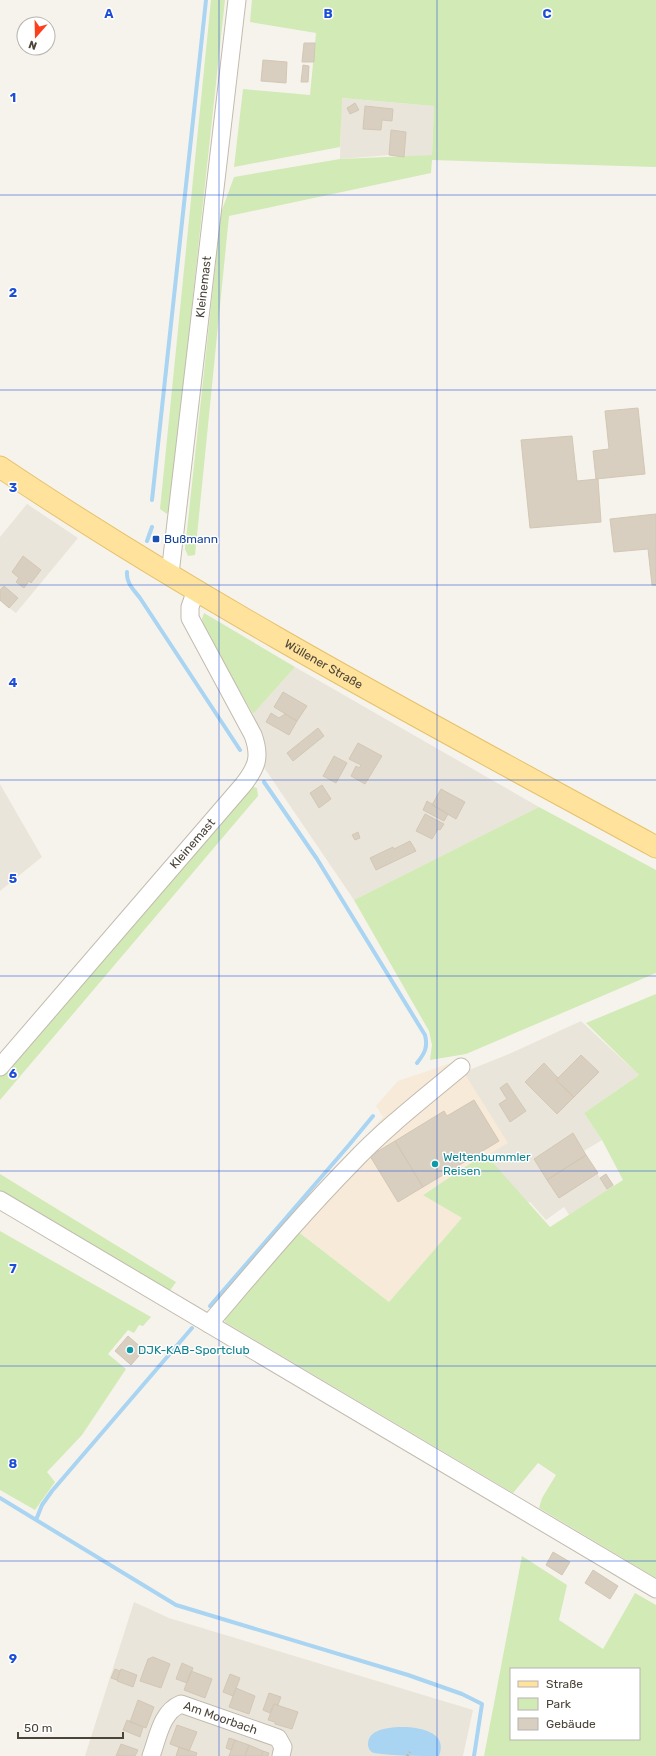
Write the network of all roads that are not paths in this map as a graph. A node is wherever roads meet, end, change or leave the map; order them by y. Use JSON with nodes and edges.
{"nodes":[{"id":1,"x":237,"y":0,"type":"edge"},
{"id":2,"x":0,"y":467,"type":"edge"},
{"id":3,"x":170,"y":574,"type":"junction"},
{"id":4,"x":196,"y":590,"type":"junction"},
{"id":5,"x":656,"y":847,"type":"edge"},
{"id":6,"x":0,"y":1067,"type":"edge"},
{"id":7,"x":461,"y":1067,"type":"dead end"},
{"id":8,"x":0,"y":1200,"type":"edge"},
{"id":9,"x":209,"y":1324,"type":"junction"},
{"id":10,"x":656,"y":1589,"type":"edge"},
{"id":11,"x":151,"y":1756,"type":"edge"},
{"id":12,"x":281,"y":1756,"type":"edge"}],
"edges":[{"from":1,"to":3,"type":"street","name":"Kleinemast"},
{"from":2,"to":3,"type":"main road","name":"Wüllener Straße"},
{"from":3,"to":4,"type":"main road","name":"Wüllener Straße"},
{"from":4,"to":5,"type":"main road","name":"Wüllener Straße"},
{"from":4,"to":6,"type":"street","name":"Kleinemast"},
{"from":7,"to":9,"type":"street"},
{"from":8,"to":9,"type":"street"},
{"from":9,"to":10,"type":"street"},
{"from":11,"to":12,"type":"street","name":"Am Moorbach"}]}
